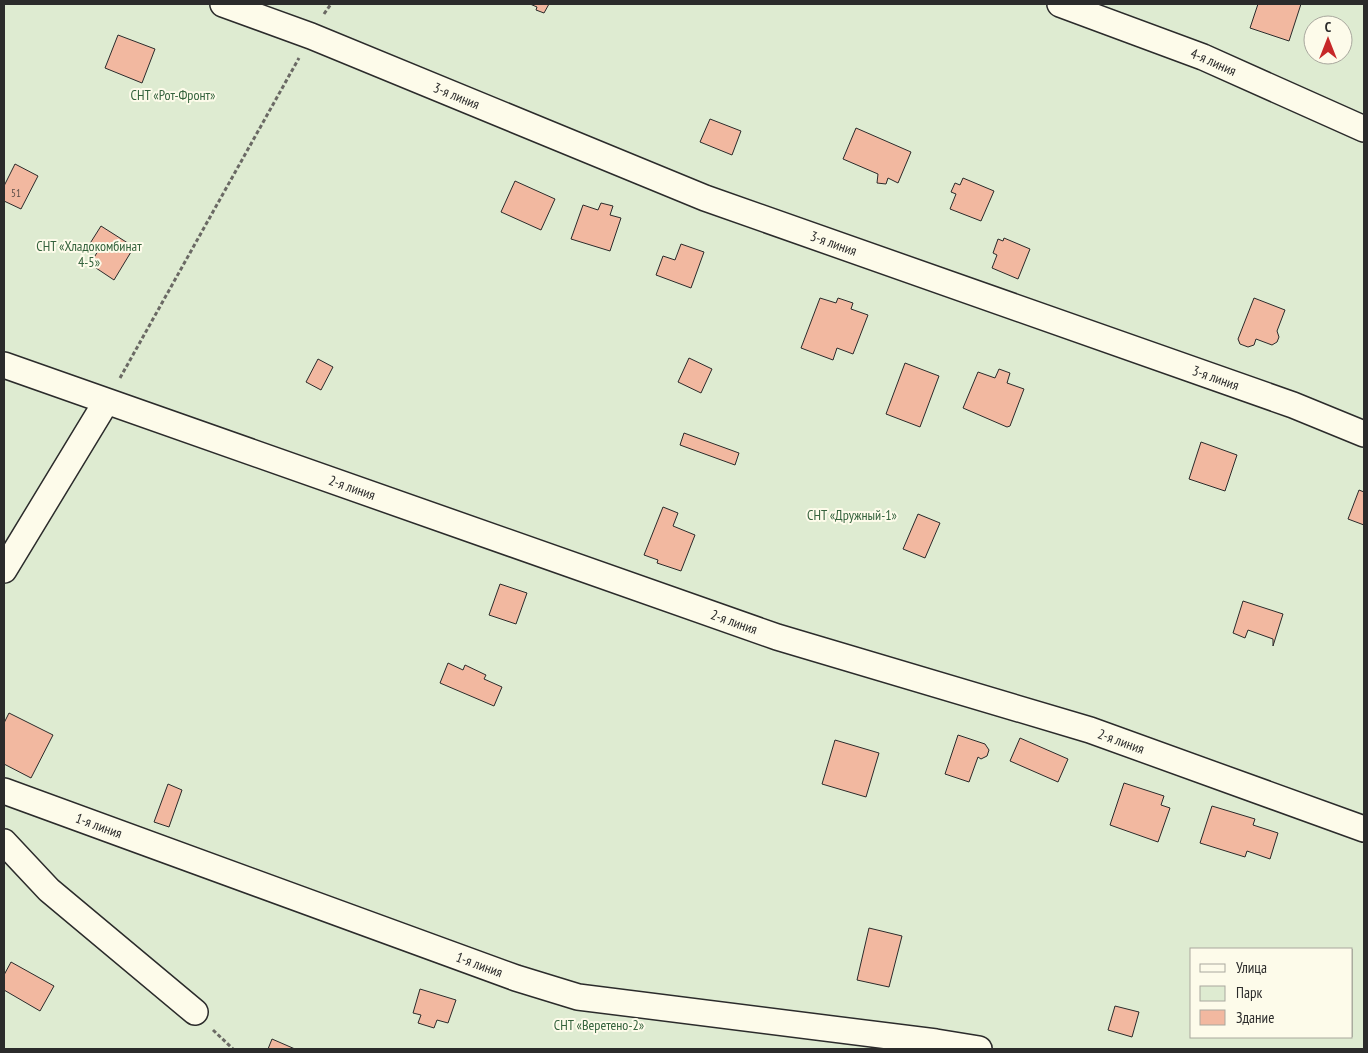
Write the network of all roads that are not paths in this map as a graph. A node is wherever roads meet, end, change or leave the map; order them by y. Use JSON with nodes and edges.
{"nodes":[{"id":1,"x":223,"y":4,"type":"edge"},
{"id":2,"x":1060,"y":4,"type":"edge"},
{"id":3,"x":1364,"y":128,"type":"edge"},
{"id":4,"x":4,"y":365,"type":"edge"},
{"id":5,"x":106,"y":402,"type":"junction"},
{"id":6,"x":1364,"y":434,"type":"edge"},
{"id":7,"x":4,"y":570,"type":"edge"},
{"id":8,"x":4,"y":791,"type":"edge"},
{"id":9,"x":1364,"y":829,"type":"edge"},
{"id":10,"x":4,"y":842,"type":"edge"},
{"id":11,"x":195,"y":1012,"type":"dead end"},
{"id":12,"x":979,"y":1049,"type":"edge"}],
"edges":[{"from":1,"to":6,"type":"street","name":"3-я линия"},
{"from":2,"to":3,"type":"street","name":"4-я линия"},
{"from":4,"to":5,"type":"street","name":"2-я линия"},
{"from":5,"to":7,"type":"street"},
{"from":5,"to":9,"type":"street","name":"2-я линия"},
{"from":8,"to":12,"type":"street","name":"1-я линия"},
{"from":10,"to":11,"type":"street"}]}
